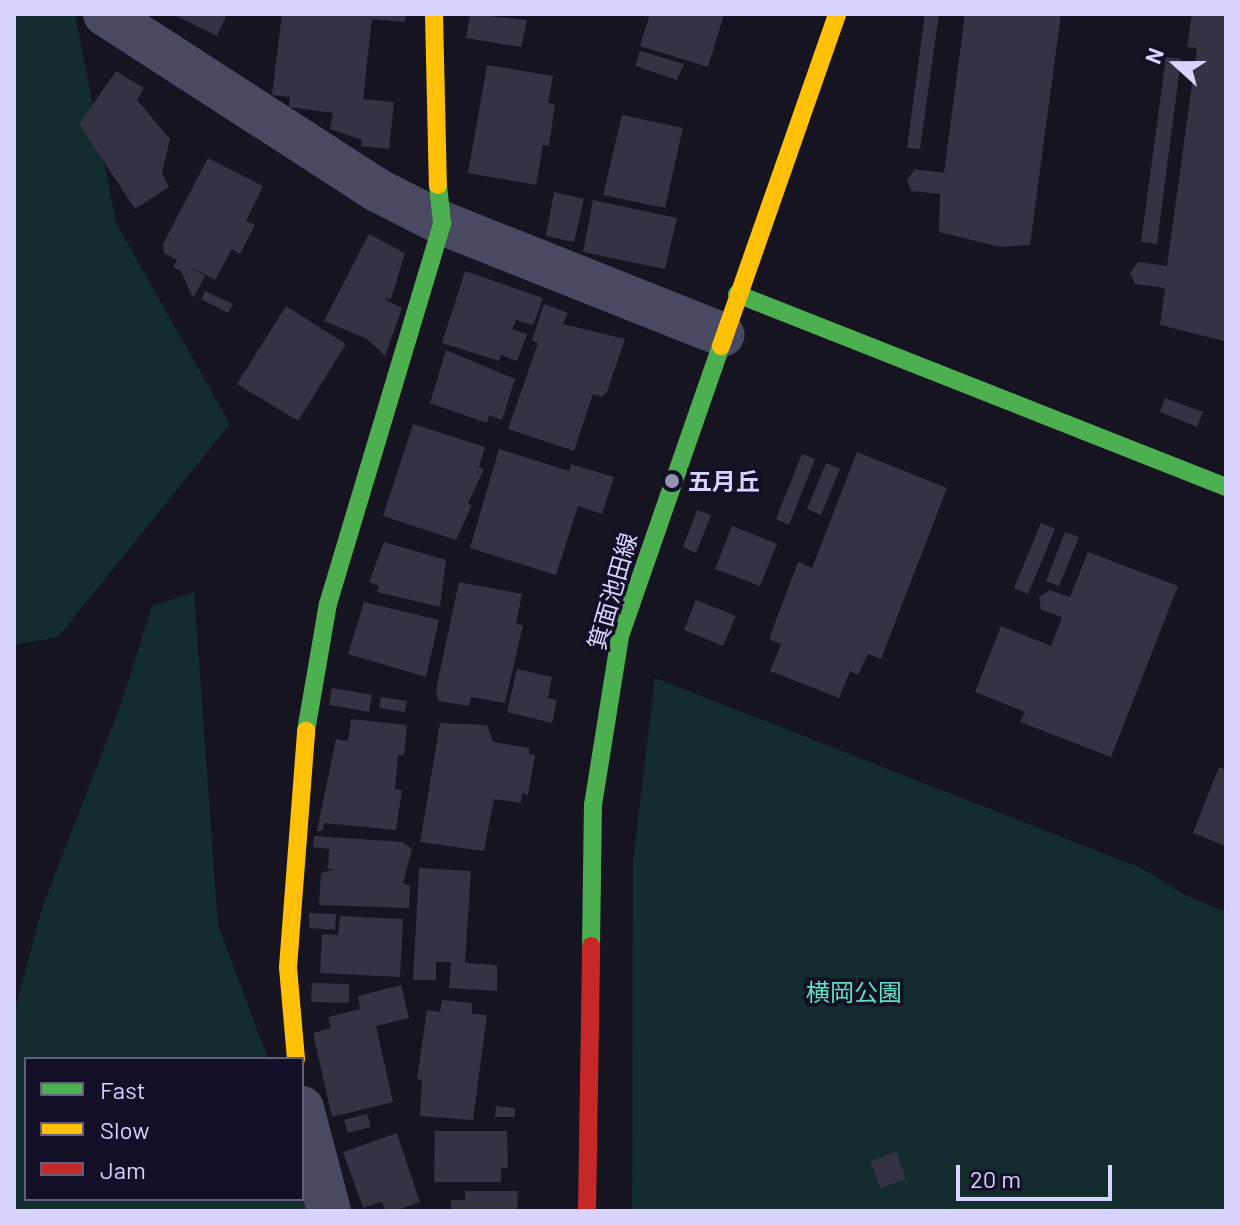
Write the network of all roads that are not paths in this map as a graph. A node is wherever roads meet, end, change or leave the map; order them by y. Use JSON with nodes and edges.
{"nodes":[{"id":1,"x":105,"y":14,"type":"edge"},
{"id":2,"x":434,"y":14,"type":"edge"},
{"id":3,"x":837,"y":14,"type":"edge"},
{"id":4,"x":442,"y":223,"type":"junction"},
{"id":5,"x":737,"y":294,"type":"junction"},
{"id":6,"x":723,"y":335,"type":"junction"},
{"id":7,"x":1226,"y":487,"type":"edge"},
{"id":8,"x":296,"y":1057,"type":"edge"},
{"id":9,"x":304,"y":1116,"type":"edge"},
{"id":10,"x":329,"y":1211,"type":"edge"},
{"id":11,"x":587,"y":1211,"type":"edge"}],
"edges":[{"from":1,"to":4,"type":"street"},
{"from":2,"to":4,"type":"street"},
{"from":3,"to":5,"type":"street","name":"箕面池田線"},
{"from":4,"to":6,"type":"street"},
{"from":4,"to":8,"type":"street"},
{"from":5,"to":6,"type":"street","name":"箕面池田線"},
{"from":5,"to":7,"type":"street"},
{"from":6,"to":11,"type":"street","name":"箕面池田線"},
{"from":9,"to":10,"type":"street"}]}
